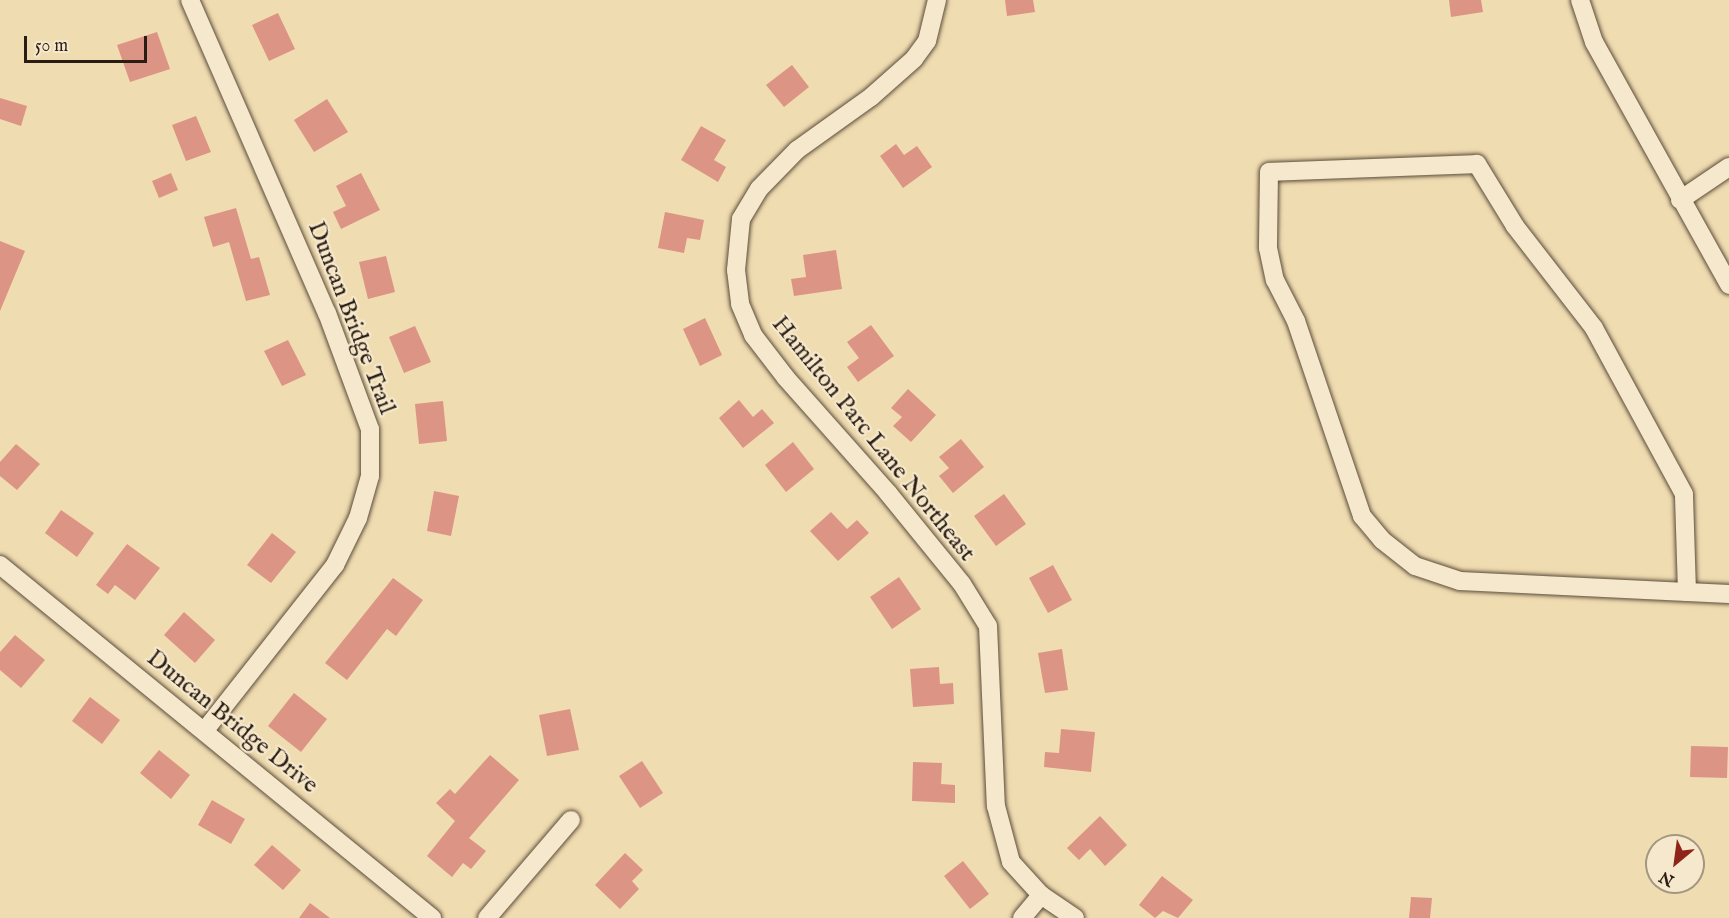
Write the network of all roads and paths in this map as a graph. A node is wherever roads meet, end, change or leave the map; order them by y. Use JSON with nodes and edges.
{"nodes":[{"id":1,"x":190,"y":0,"type":"edge"},
{"id":2,"x":938,"y":0,"type":"edge"},
{"id":3,"x":1580,"y":0,"type":"edge"},
{"id":4,"x":1729,"y":167,"type":"edge"},
{"id":5,"x":1680,"y":200,"type":"junction"},
{"id":6,"x":1729,"y":285,"type":"edge"},
{"id":7,"x":0,"y":565,"type":"edge"},
{"id":8,"x":1687,"y":592,"type":"junction"},
{"id":9,"x":1729,"y":594,"type":"edge"},
{"id":10,"x":205,"y":730,"type":"junction"},
{"id":11,"x":570,"y":820,"type":"dead end"},
{"id":12,"x":1041,"y":895,"type":"junction"},
{"id":13,"x":432,"y":918,"type":"edge"},
{"id":14,"x":487,"y":918,"type":"edge"},
{"id":15,"x":1022,"y":918,"type":"edge"},
{"id":16,"x":1075,"y":918,"type":"edge"}],
"edges":[{"from":1,"to":10,"type":"street","name":"Duncan Bridge Trail"},
{"from":2,"to":12,"type":"street","name":"Hamilton Parc Lane Northeast"},
{"from":3,"to":5,"type":"street"},
{"from":4,"to":5,"type":"street"},
{"from":5,"to":6,"type":"street"},
{"from":7,"to":10,"type":"street","name":"Duncan Bridge Drive"},
{"from":8,"to":8,"type":"street"},
{"from":8,"to":9,"type":"street"},
{"from":10,"to":13,"type":"street","name":"Duncan Bridge Drive"},
{"from":11,"to":14,"type":"street"},
{"from":12,"to":15,"type":"street"},
{"from":12,"to":16,"type":"street","name":"Hamilton Parc Lane Northeast"}]}
